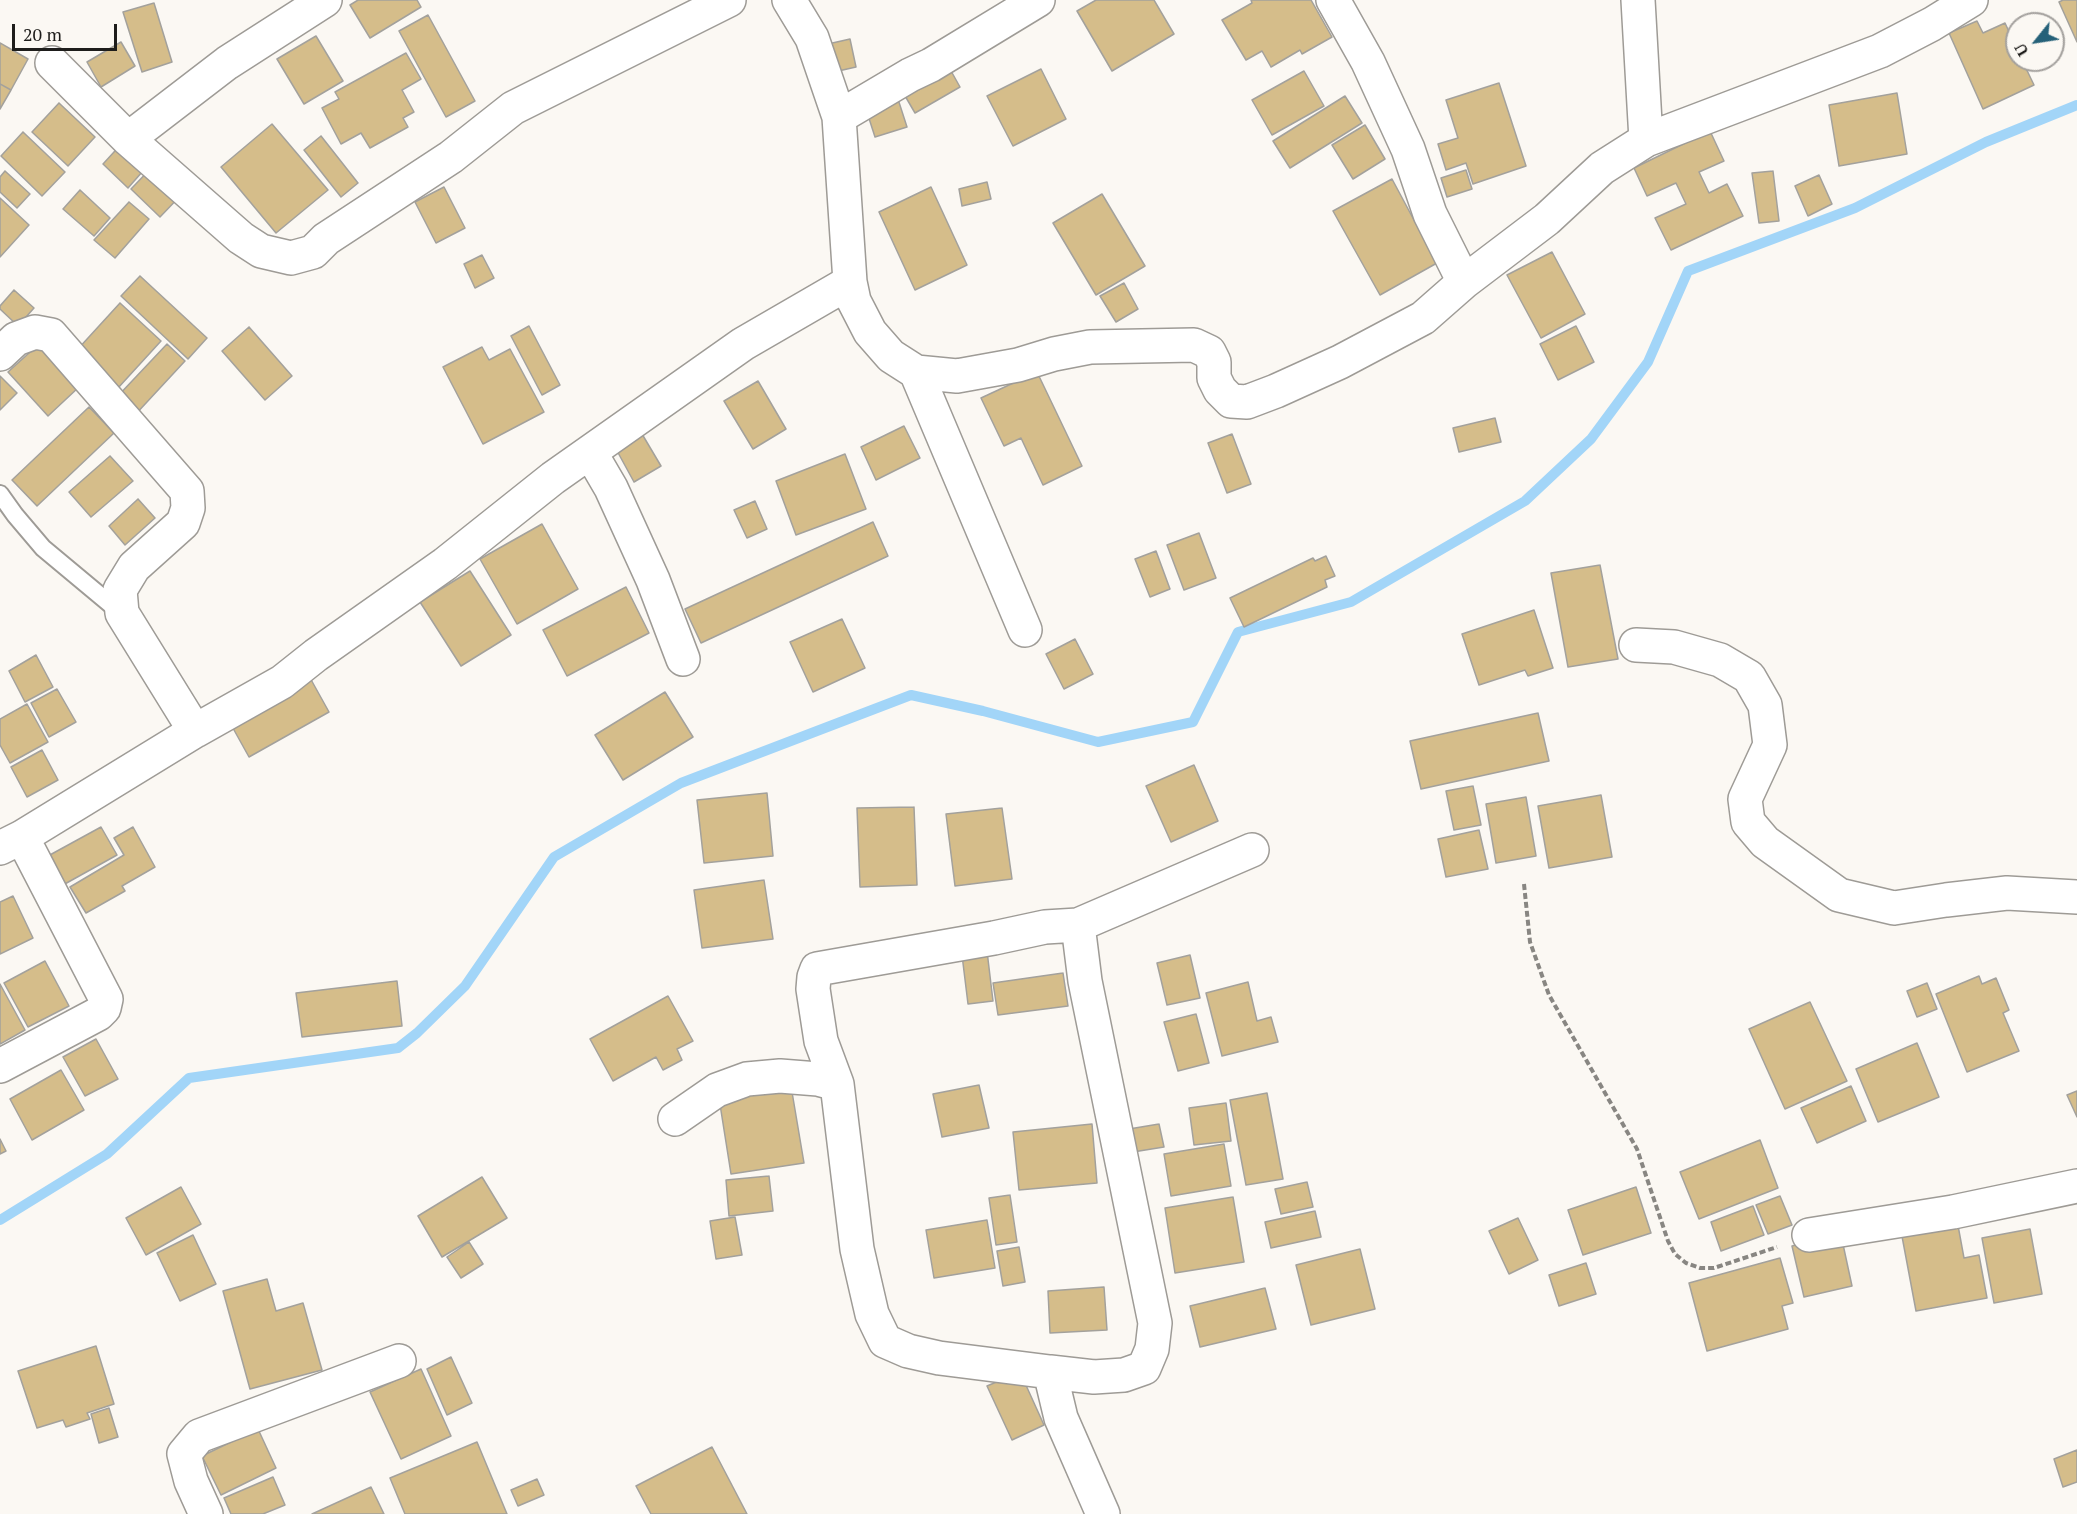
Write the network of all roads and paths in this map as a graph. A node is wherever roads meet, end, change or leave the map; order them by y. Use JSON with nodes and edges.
{"nodes":[{"id":1,"x":325,"y":0,"type":"edge"},
{"id":2,"x":729,"y":0,"type":"edge"},
{"id":3,"x":789,"y":0,"type":"edge"},
{"id":4,"x":1038,"y":0,"type":"edge"},
{"id":5,"x":1333,"y":0,"type":"edge"},
{"id":6,"x":1638,"y":0,"type":"edge"},
{"id":7,"x":1971,"y":0,"type":"edge"},
{"id":8,"x":52,"y":63,"type":"dead end"},
{"id":9,"x":838,"y":117,"type":"junction"},
{"id":10,"x":128,"y":139,"type":"junction"},
{"id":11,"x":1646,"y":140,"type":"junction"},
{"id":12,"x":850,"y":282,"type":"junction"},
{"id":13,"x":1464,"y":282,"type":"junction"},
{"id":14,"x":0,"y":354,"type":"edge"},
{"id":15,"x":916,"y":372,"type":"junction"},
{"id":16,"x":590,"y":452,"type":"junction"},
{"id":17,"x":0,"y":494,"type":"edge"},
{"id":18,"x":122,"y":613,"type":"junction"},
{"id":19,"x":1024,"y":630,"type":"dead end"},
{"id":20,"x":1636,"y":645,"type":"dead end"},
{"id":21,"x":682,"y":659,"type":"dead end"},
{"id":22,"x":195,"y":731,"type":"junction"},
{"id":23,"x":11,"y":843,"type":"edge"},
{"id":24,"x":1252,"y":850,"type":"dead end"},
{"id":25,"x":1524,"y":884,"type":"dead end"},
{"id":26,"x":2077,"y":897,"type":"edge"},
{"id":27,"x":1078,"y":925,"type":"junction"},
{"id":28,"x":0,"y":1066,"type":"edge"},
{"id":29,"x":837,"y":1083,"type":"junction"},
{"id":30,"x":675,"y":1119,"type":"dead end"},
{"id":31,"x":2077,"y":1186,"type":"edge"},
{"id":32,"x":1809,"y":1236,"type":"joint"},
{"id":33,"x":399,"y":1361,"type":"dead end"},
{"id":34,"x":1050,"y":1372,"type":"junction"},
{"id":35,"x":206,"y":1514,"type":"edge"},
{"id":36,"x":1103,"y":1514,"type":"edge"}],
"edges":[{"from":1,"to":10,"type":"street"},
{"from":2,"to":10,"type":"street"},
{"from":3,"to":9,"type":"street"},
{"from":4,"to":9,"type":"street"},
{"from":5,"to":13,"type":"street"},
{"from":6,"to":11,"type":"street"},
{"from":7,"to":11,"type":"street"},
{"from":8,"to":10,"type":"street"},
{"from":9,"to":12,"type":"street"},
{"from":11,"to":13,"type":"street"},
{"from":12,"to":15,"type":"street"},
{"from":12,"to":16,"type":"street"},
{"from":13,"to":15,"type":"street"},
{"from":14,"to":18,"type":"street"},
{"from":15,"to":19,"type":"street"},
{"from":16,"to":21,"type":"street"},
{"from":16,"to":22,"type":"street"},
{"from":17,"to":18,"type":"lane"},
{"from":18,"to":22,"type":"street"},
{"from":20,"to":26,"type":"street"},
{"from":22,"to":23,"type":"street"},
{"from":23,"to":28,"type":"street"},
{"from":24,"to":27,"type":"street"},
{"from":25,"to":32,"type":"path"},
{"from":27,"to":29,"type":"street"},
{"from":27,"to":34,"type":"street"},
{"from":29,"to":30,"type":"street"},
{"from":29,"to":34,"type":"street"},
{"from":31,"to":32,"type":"street"},
{"from":33,"to":35,"type":"street"},
{"from":34,"to":36,"type":"street"}]}
